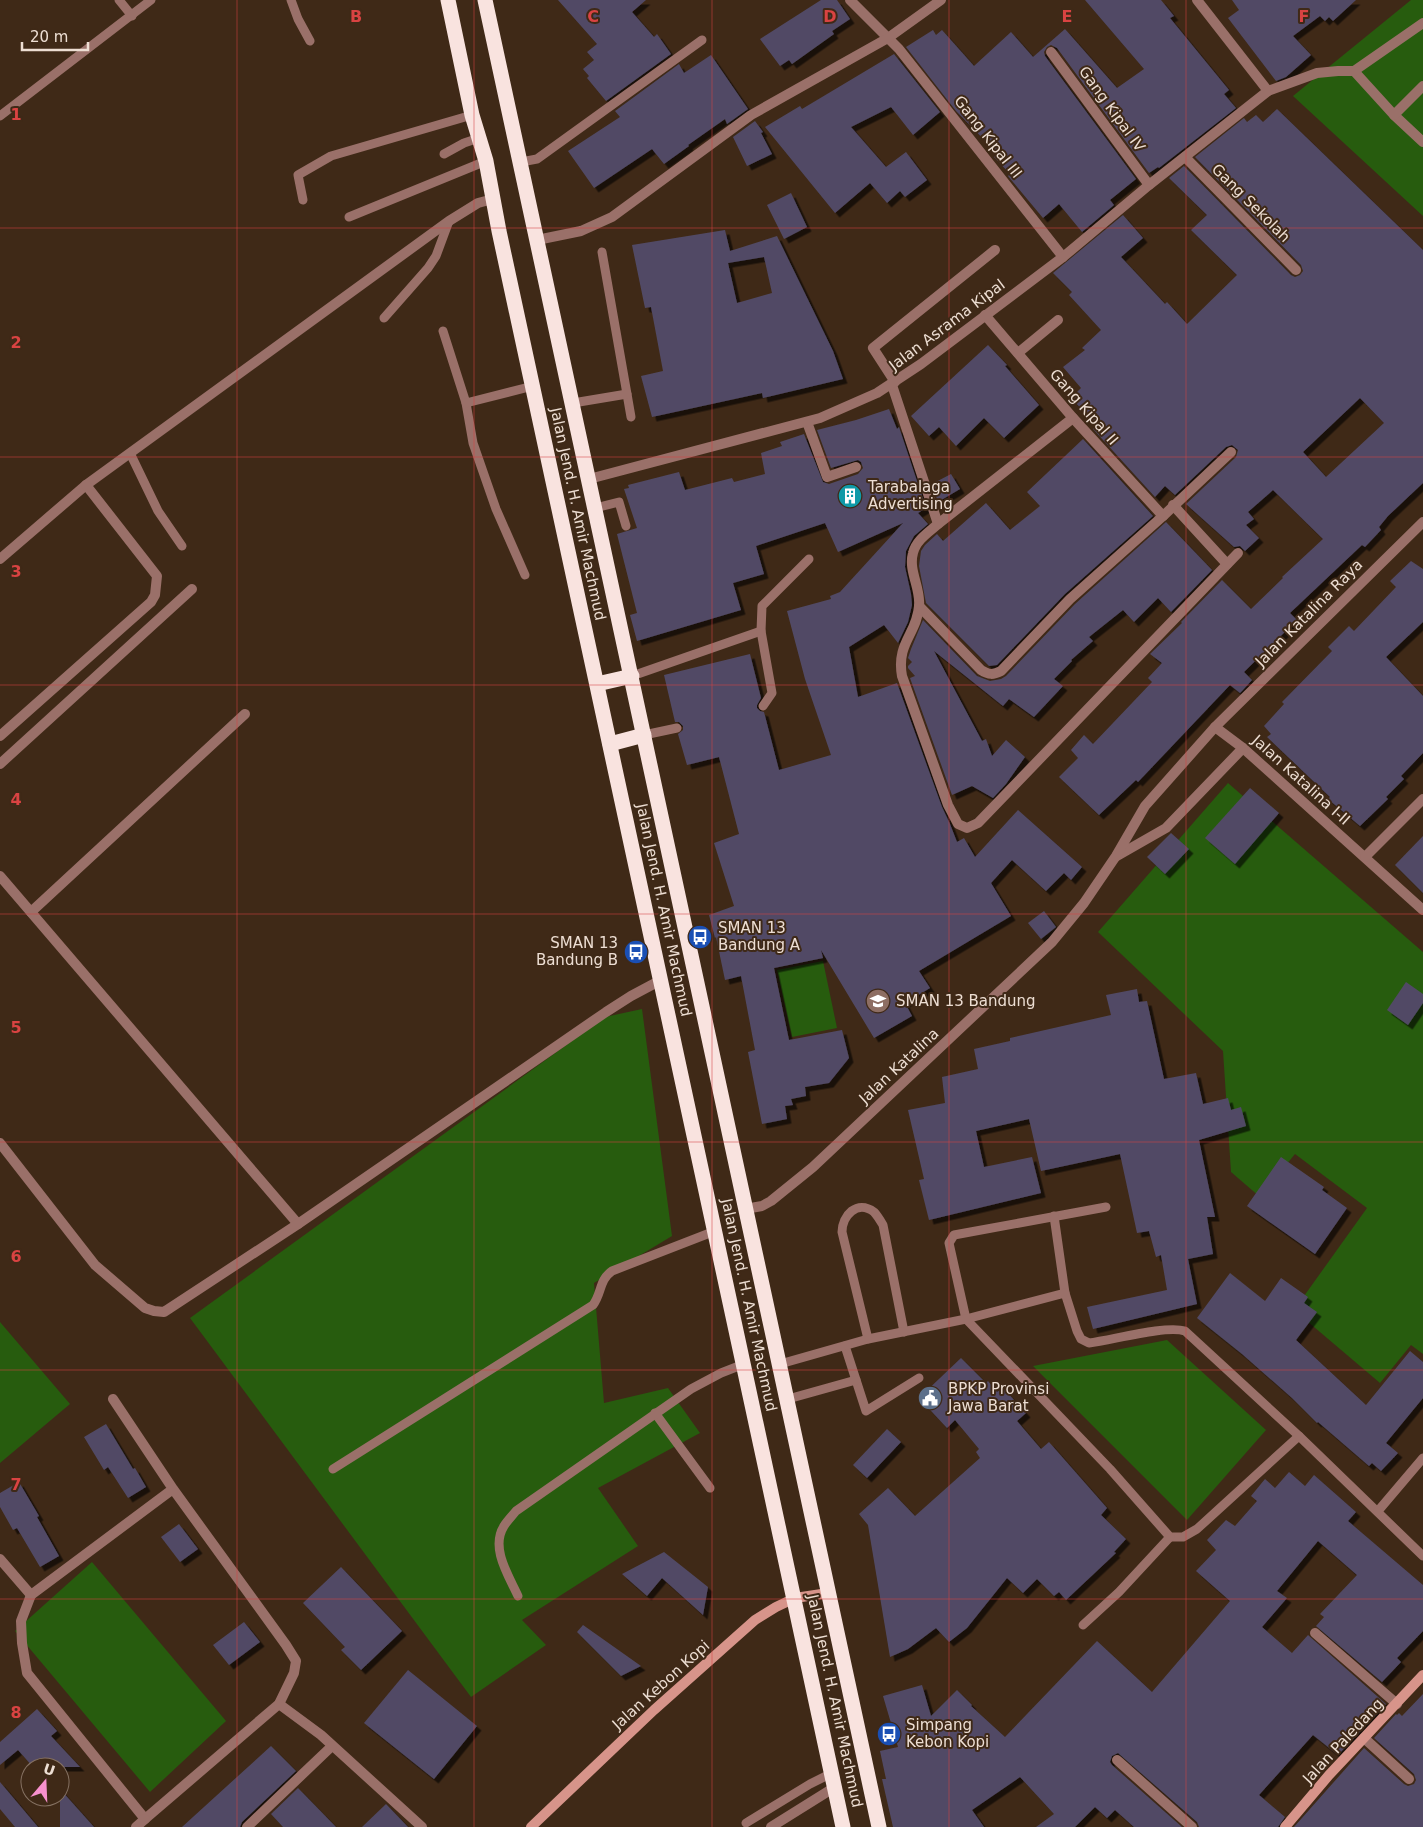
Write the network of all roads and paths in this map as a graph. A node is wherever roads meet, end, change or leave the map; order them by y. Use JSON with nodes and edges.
{"nodes":[{"id":1,"x":118,"y":0,"type":"edge"},
{"id":2,"x":151,"y":0,"type":"edge"},
{"id":3,"x":291,"y":0,"type":"edge"},
{"id":4,"x":448,"y":0,"type":"edge"},
{"id":5,"x":485,"y":0,"type":"edge"},
{"id":6,"x":850,"y":0,"type":"edge"},
{"id":7,"x":941,"y":0,"type":"edge"},
{"id":8,"x":1197,"y":0,"type":"edge"},
{"id":9,"x":132,"y":16,"type":"junction"},
{"id":10,"x":1423,"y":24,"type":"edge"},
{"id":11,"x":888,"y":38,"type":"junction"},
{"id":12,"x":702,"y":40,"type":"dead end"},
{"id":13,"x":310,"y":41,"type":"dead end"},
{"id":14,"x":1051,"y":52,"type":"dead end"},
{"id":15,"x":1354,"y":72,"type":"junction"},
{"id":16,"x":1423,"y":86,"type":"edge"},
{"id":17,"x":1268,"y":91,"type":"junction"},
{"id":18,"x":472,"y":115,"type":"junction"},
{"id":19,"x":1394,"y":115,"type":"junction"},
{"id":20,"x":0,"y":116,"type":"edge"},
{"id":21,"x":478,"y":138,"type":"junction"},
{"id":22,"x":1423,"y":142,"type":"edge"},
{"id":23,"x":444,"y":154,"type":"dead end"},
{"id":24,"x":1185,"y":156,"type":"junction"},
{"id":25,"x":486,"y":161,"type":"junction"},
{"id":26,"x":521,"y":162,"type":"junction"},
{"id":27,"x":1149,"y":185,"type":"junction"},
{"id":28,"x":492,"y":199,"type":"junction"},
{"id":29,"x":303,"y":200,"type":"dead end"},
{"id":30,"x":348,"y":218,"type":"dead end"},
{"id":31,"x":449,"y":221,"type":"junction"},
{"id":32,"x":538,"y":240,"type":"junction"},
{"id":33,"x":994,"y":250,"type":"dead end"},
{"id":34,"x":602,"y":252,"type":"dead end"},
{"id":35,"x":1062,"y":257,"type":"junction"},
{"id":36,"x":1296,"y":270,"type":"dead end"},
{"id":37,"x":986,"y":315,"type":"junction"},
{"id":38,"x":384,"y":318,"type":"dead end"},
{"id":39,"x":1058,"y":320,"type":"dead end"},
{"id":40,"x":443,"y":331,"type":"dead end"},
{"id":41,"x":1018,"y":353,"type":"junction"},
{"id":42,"x":893,"y":383,"type":"junction"},
{"id":43,"x":533,"y":386,"type":"junction"},
{"id":44,"x":627,"y":394,"type":"junction"},
{"id":45,"x":466,"y":403,"type":"junction"},
{"id":46,"x":573,"y":403,"type":"junction"},
{"id":47,"x":631,"y":417,"type":"dead end"},
{"id":48,"x":1073,"y":418,"type":"junction"},
{"id":49,"x":807,"y":422,"type":"junction"},
{"id":50,"x":1231,"y":452,"type":"dead end"},
{"id":51,"x":130,"y":453,"type":"junction"},
{"id":52,"x":856,"y":467,"type":"dead end"},
{"id":53,"x":589,"y":479,"type":"junction"},
{"id":54,"x":86,"y":485,"type":"junction"},
{"id":55,"x":1173,"y":505,"type":"junction"},
{"id":56,"x":595,"y":508,"type":"junction"},
{"id":57,"x":1163,"y":516,"type":"junction"},
{"id":58,"x":1423,"y":522,"type":"edge"},
{"id":59,"x":938,"y":524,"type":"junction"},
{"id":60,"x":626,"y":526,"type":"dead end"},
{"id":61,"x":182,"y":546,"type":"dead end"},
{"id":62,"x":1238,"y":553,"type":"dead end"},
{"id":63,"x":0,"y":559,"type":"edge"},
{"id":64,"x":809,"y":559,"type":"dead end"},
{"id":65,"x":1227,"y":564,"type":"junction"},
{"id":66,"x":524,"y":574,"type":"dead end"},
{"id":67,"x":192,"y":589,"type":"dead end"},
{"id":68,"x":919,"y":606,"type":"junction"},
{"id":69,"x":761,"y":631,"type":"junction"},
{"id":70,"x":632,"y":676,"type":"junction"},
{"id":71,"x":597,"y":684,"type":"junction"},
{"id":72,"x":763,"y":706,"type":"dead end"},
{"id":73,"x":245,"y":714,"type":"dead end"},
{"id":74,"x":1215,"y":727,"type":"junction"},
{"id":75,"x":677,"y":728,"type":"dead end"},
{"id":76,"x":644,"y":735,"type":"junction"},
{"id":77,"x":0,"y":736,"type":"edge"},
{"id":78,"x":610,"y":744,"type":"junction"},
{"id":79,"x":1243,"y":748,"type":"junction"},
{"id":80,"x":0,"y":764,"type":"edge"},
{"id":81,"x":1423,"y":799,"type":"edge"},
{"id":82,"x":1116,"y":856,"type":"junction"},
{"id":83,"x":1365,"y":857,"type":"junction"},
{"id":84,"x":0,"y":877,"type":"edge"},
{"id":85,"x":1423,"y":910,"type":"edge"},
{"id":86,"x":30,"y":912,"type":"junction"},
{"id":87,"x":661,"y":980,"type":"junction"},
{"id":88,"x":0,"y":1143,"type":"edge"},
{"id":89,"x":1106,"y":1207,"type":"dead end"},
{"id":90,"x":745,"y":1209,"type":"junction"},
{"id":91,"x":1054,"y":1216,"type":"junction"},
{"id":92,"x":298,"y":1224,"type":"junction"},
{"id":93,"x":715,"y":1231,"type":"junction"},
{"id":94,"x":1065,"y":1293,"type":"junction"},
{"id":95,"x":966,"y":1319,"type":"junction"},
{"id":96,"x":904,"y":1332,"type":"junction"},
{"id":97,"x":868,"y":1339,"type":"junction"},
{"id":98,"x":845,"y":1346,"type":"junction"},
{"id":99,"x":744,"y":1364,"type":"junction"},
{"id":100,"x":780,"y":1364,"type":"junction"},
{"id":101,"x":920,"y":1378,"type":"dead end"},
{"id":102,"x":856,"y":1380,"type":"junction"},
{"id":103,"x":113,"y":1399,"type":"dead end"},
{"id":104,"x":788,"y":1399,"type":"junction"},
{"id":105,"x":655,"y":1413,"type":"junction"},
{"id":106,"x":1299,"y":1436,"type":"junction"},
{"id":107,"x":1423,"y":1458,"type":"edge"},
{"id":108,"x":333,"y":1469,"type":"dead end"},
{"id":109,"x":710,"y":1488,"type":"dead end"},
{"id":110,"x":173,"y":1489,"type":"junction"},
{"id":111,"x":1378,"y":1511,"type":"junction"},
{"id":112,"x":1170,"y":1537,"type":"junction"},
{"id":113,"x":1423,"y":1556,"type":"edge"},
{"id":114,"x":0,"y":1559,"type":"edge"},
{"id":115,"x":828,"y":1593,"type":"junction"},
{"id":116,"x":31,"y":1595,"type":"junction"},
{"id":117,"x":518,"y":1596,"type":"dead end"},
{"id":118,"x":795,"y":1598,"type":"junction"},
{"id":119,"x":1083,"y":1624,"type":"dead end"},
{"id":120,"x":1315,"y":1633,"type":"dead end"},
{"id":121,"x":1423,"y":1676,"type":"edge"},
{"id":122,"x":279,"y":1704,"type":"junction"},
{"id":123,"x":1398,"y":1704,"type":"junction"},
{"id":124,"x":1364,"y":1738,"type":"junction"},
{"id":125,"x":332,"y":1746,"type":"junction"},
{"id":126,"x":1117,"y":1760,"type":"dead end"},
{"id":127,"x":1409,"y":1779,"type":"dead end"},
{"id":128,"x":833,"y":1780,"type":"junction"},
{"id":129,"x":145,"y":1819,"type":"junction"},
{"id":130,"x":746,"y":1823,"type":"dead end"},
{"id":131,"x":136,"y":1827,"type":"edge"},
{"id":132,"x":247,"y":1827,"type":"edge"},
{"id":133,"x":422,"y":1827,"type":"edge"},
{"id":134,"x":531,"y":1827,"type":"edge"},
{"id":135,"x":771,"y":1827,"type":"edge"},
{"id":136,"x":843,"y":1827,"type":"edge"},
{"id":137,"x":879,"y":1827,"type":"edge"},
{"id":138,"x":1192,"y":1827,"type":"edge"},
{"id":139,"x":1285,"y":1827,"type":"edge"}],
"edges":[{"from":1,"to":9,"type":"lane"},
{"from":2,"to":9,"type":"lane"},
{"from":3,"to":13,"type":"lane"},
{"from":4,"to":18,"type":"highway","name":"Jalan Jend. H. Amir Machmud"},
{"from":5,"to":26,"type":"highway","name":"Jalan Jend. H. Amir Machmud"},
{"from":6,"to":11,"type":"street","name":"Gang Kipal III"},
{"from":7,"to":11,"type":"street"},
{"from":8,"to":17,"type":"street"},
{"from":9,"to":20,"type":"lane"},
{"from":10,"to":15,"type":"street"},
{"from":11,"to":32,"type":"street"},
{"from":11,"to":35,"type":"street","name":"Gang Kipal III"},
{"from":12,"to":26,"type":"lane"},
{"from":14,"to":27,"type":"street","name":"Gang Kipal IV"},
{"from":15,"to":17,"type":"street","name":"Jalan Asrama Kipal"},
{"from":15,"to":19,"type":"street"},
{"from":16,"to":19,"type":"street"},
{"from":17,"to":24,"type":"street","name":"Jalan Asrama Kipal"},
{"from":18,"to":21,"type":"highway","name":"Jalan Jend. H. Amir Machmud"},
{"from":18,"to":29,"type":"lane"},
{"from":19,"to":22,"type":"street"},
{"from":21,"to":23,"type":"lane"},
{"from":21,"to":25,"type":"highway","name":"Jalan Jend. H. Amir Machmud"},
{"from":24,"to":27,"type":"street","name":"Jalan Asrama Kipal"},
{"from":24,"to":36,"type":"street","name":"Gang Sekolah"},
{"from":25,"to":28,"type":"highway","name":"Jalan Jend. H. Amir Machmud"},
{"from":25,"to":30,"type":"lane"},
{"from":26,"to":32,"type":"highway","name":"Jalan Jend. H. Amir Machmud"},
{"from":27,"to":35,"type":"street","name":"Jalan Asrama Kipal"},
{"from":28,"to":31,"type":"street"},
{"from":28,"to":43,"type":"highway","name":"Jalan Jend. H. Amir Machmud"},
{"from":31,"to":38,"type":"lane"},
{"from":31,"to":51,"type":"street"},
{"from":32,"to":46,"type":"highway","name":"Jalan Jend. H. Amir Machmud"},
{"from":33,"to":42,"type":"street"},
{"from":34,"to":44,"type":"lane"},
{"from":35,"to":37,"type":"street","name":"Jalan Asrama Kipal"},
{"from":37,"to":41,"type":"street","name":"Gang Kipal II"},
{"from":37,"to":42,"type":"street","name":"Jalan Asrama Kipal"},
{"from":39,"to":41,"type":"street"},
{"from":40,"to":45,"type":"lane"},
{"from":41,"to":48,"type":"street","name":"Gang Kipal II"},
{"from":42,"to":49,"type":"street","name":"Jalan Asrama Kipal"},
{"from":42,"to":59,"type":"street"},
{"from":43,"to":45,"type":"lane"},
{"from":43,"to":71,"type":"highway","name":"Jalan Jend. H. Amir Machmud"},
{"from":44,"to":46,"type":"lane"},
{"from":44,"to":47,"type":"lane"},
{"from":45,"to":66,"type":"lane"},
{"from":46,"to":53,"type":"highway","name":"Jalan Jend. H. Amir Machmud"},
{"from":48,"to":57,"type":"street","name":"Gang Kipal II"},
{"from":48,"to":59,"type":"street"},
{"from":49,"to":52,"type":"street"},
{"from":49,"to":53,"type":"street","name":"Jalan Asrama Kipal"},
{"from":50,"to":55,"type":"street"},
{"from":51,"to":54,"type":"street"},
{"from":51,"to":61,"type":"lane"},
{"from":53,"to":56,"type":"highway","name":"Jalan Jend. H. Amir Machmud"},
{"from":54,"to":63,"type":"street"},
{"from":54,"to":77,"type":"street"},
{"from":55,"to":57,"type":"street"},
{"from":55,"to":65,"type":"street"},
{"from":56,"to":60,"type":"lane"},
{"from":56,"to":70,"type":"highway","name":"Jalan Jend. H. Amir Machmud"},
{"from":57,"to":68,"type":"street"},
{"from":58,"to":74,"type":"street","name":"Jalan Katalina Raya"},
{"from":59,"to":68,"type":"street"},
{"from":62,"to":65,"type":"street"},
{"from":64,"to":69,"type":"lane"},
{"from":65,"to":68,"type":"street"},
{"from":67,"to":80,"type":"street"},
{"from":69,"to":70,"type":"lane"},
{"from":69,"to":72,"type":"lane"},
{"from":70,"to":71,"type":"highway"},
{"from":70,"to":76,"type":"highway","name":"Jalan Jend. H. Amir Machmud"},
{"from":71,"to":78,"type":"highway","name":"Jalan Jend. H. Amir Machmud"},
{"from":73,"to":86,"type":"street"},
{"from":74,"to":79,"type":"street","name":"Jalan Katalina I-II"},
{"from":74,"to":82,"type":"street","name":"Jalan Katalina"},
{"from":75,"to":76,"type":"lane"},
{"from":76,"to":78,"type":"highway"},
{"from":76,"to":90,"type":"highway","name":"Jalan Jend. H. Amir Machmud"},
{"from":78,"to":87,"type":"highway","name":"Jalan Jend. H. Amir Machmud"},
{"from":79,"to":82,"type":"street","name":"Jalan Katalina"},
{"from":79,"to":83,"type":"street","name":"Jalan Katalina I-II"},
{"from":81,"to":83,"type":"street"},
{"from":82,"to":90,"type":"street","name":"Jalan Katalina"},
{"from":83,"to":85,"type":"street","name":"Jalan Katalina I-II"},
{"from":84,"to":86,"type":"street"},
{"from":86,"to":92,"type":"street"},
{"from":87,"to":92,"type":"street"},
{"from":87,"to":93,"type":"highway","name":"Jalan Jend. H. Amir Machmud"},
{"from":88,"to":92,"type":"street"},
{"from":89,"to":91,"type":"lane"},
{"from":90,"to":100,"type":"highway","name":"Jalan Jend. H. Amir Machmud"},
{"from":91,"to":94,"type":"lane"},
{"from":91,"to":95,"type":"lane"},
{"from":93,"to":99,"type":"highway","name":"Jalan Jend. H. Amir Machmud"},
{"from":93,"to":108,"type":"lane"},
{"from":94,"to":95,"type":"lane"},
{"from":94,"to":106,"type":"lane"},
{"from":95,"to":96,"type":"lane"},
{"from":95,"to":112,"type":"lane"},
{"from":96,"to":97,"type":"lane"},
{"from":96,"to":97,"type":"lane"},
{"from":97,"to":98,"type":"lane"},
{"from":98,"to":100,"type":"lane"},
{"from":98,"to":102,"type":"lane"},
{"from":99,"to":105,"type":"lane"},
{"from":99,"to":118,"type":"highway","name":"Jalan Jend. H. Amir Machmud"},
{"from":100,"to":104,"type":"highway","name":"Jalan Jend. H. Amir Machmud"},
{"from":101,"to":102,"type":"lane"},
{"from":102,"to":104,"type":"lane"},
{"from":103,"to":110,"type":"street"},
{"from":104,"to":115,"type":"highway","name":"Jalan Jend. H. Amir Machmud"},
{"from":105,"to":109,"type":"lane"},
{"from":105,"to":117,"type":"lane"},
{"from":106,"to":111,"type":"lane"},
{"from":106,"to":112,"type":"lane"},
{"from":107,"to":111,"type":"lane"},
{"from":110,"to":116,"type":"street"},
{"from":110,"to":122,"type":"street"},
{"from":111,"to":113,"type":"lane"},
{"from":112,"to":119,"type":"lane"},
{"from":114,"to":116,"type":"street"},
{"from":115,"to":118,"type":"main road","name":"Jalan Kebon Kopi"},
{"from":115,"to":137,"type":"highway","name":"Jalan Jend. H. Amir Machmud"},
{"from":116,"to":129,"type":"street"},
{"from":118,"to":128,"type":"highway","name":"Jalan Jend. H. Amir Machmud"},
{"from":118,"to":134,"type":"main road","name":"Jalan Kebon Kopi"},
{"from":120,"to":123,"type":"street"},
{"from":121,"to":123,"type":"main road","name":"Jalan Paledang"},
{"from":122,"to":125,"type":"street"},
{"from":122,"to":129,"type":"street"},
{"from":123,"to":124,"type":"main road","name":"Jalan Paledang"},
{"from":124,"to":127,"type":"street"},
{"from":124,"to":139,"type":"main road","name":"Jalan Paledang"},
{"from":125,"to":132,"type":"street"},
{"from":125,"to":133,"type":"street"},
{"from":126,"to":138,"type":"street"},
{"from":128,"to":130,"type":"lane"},
{"from":128,"to":135,"type":"street"},
{"from":128,"to":136,"type":"highway","name":"Jalan Jend. H. Amir Machmud"},
{"from":129,"to":131,"type":"street"}]}
